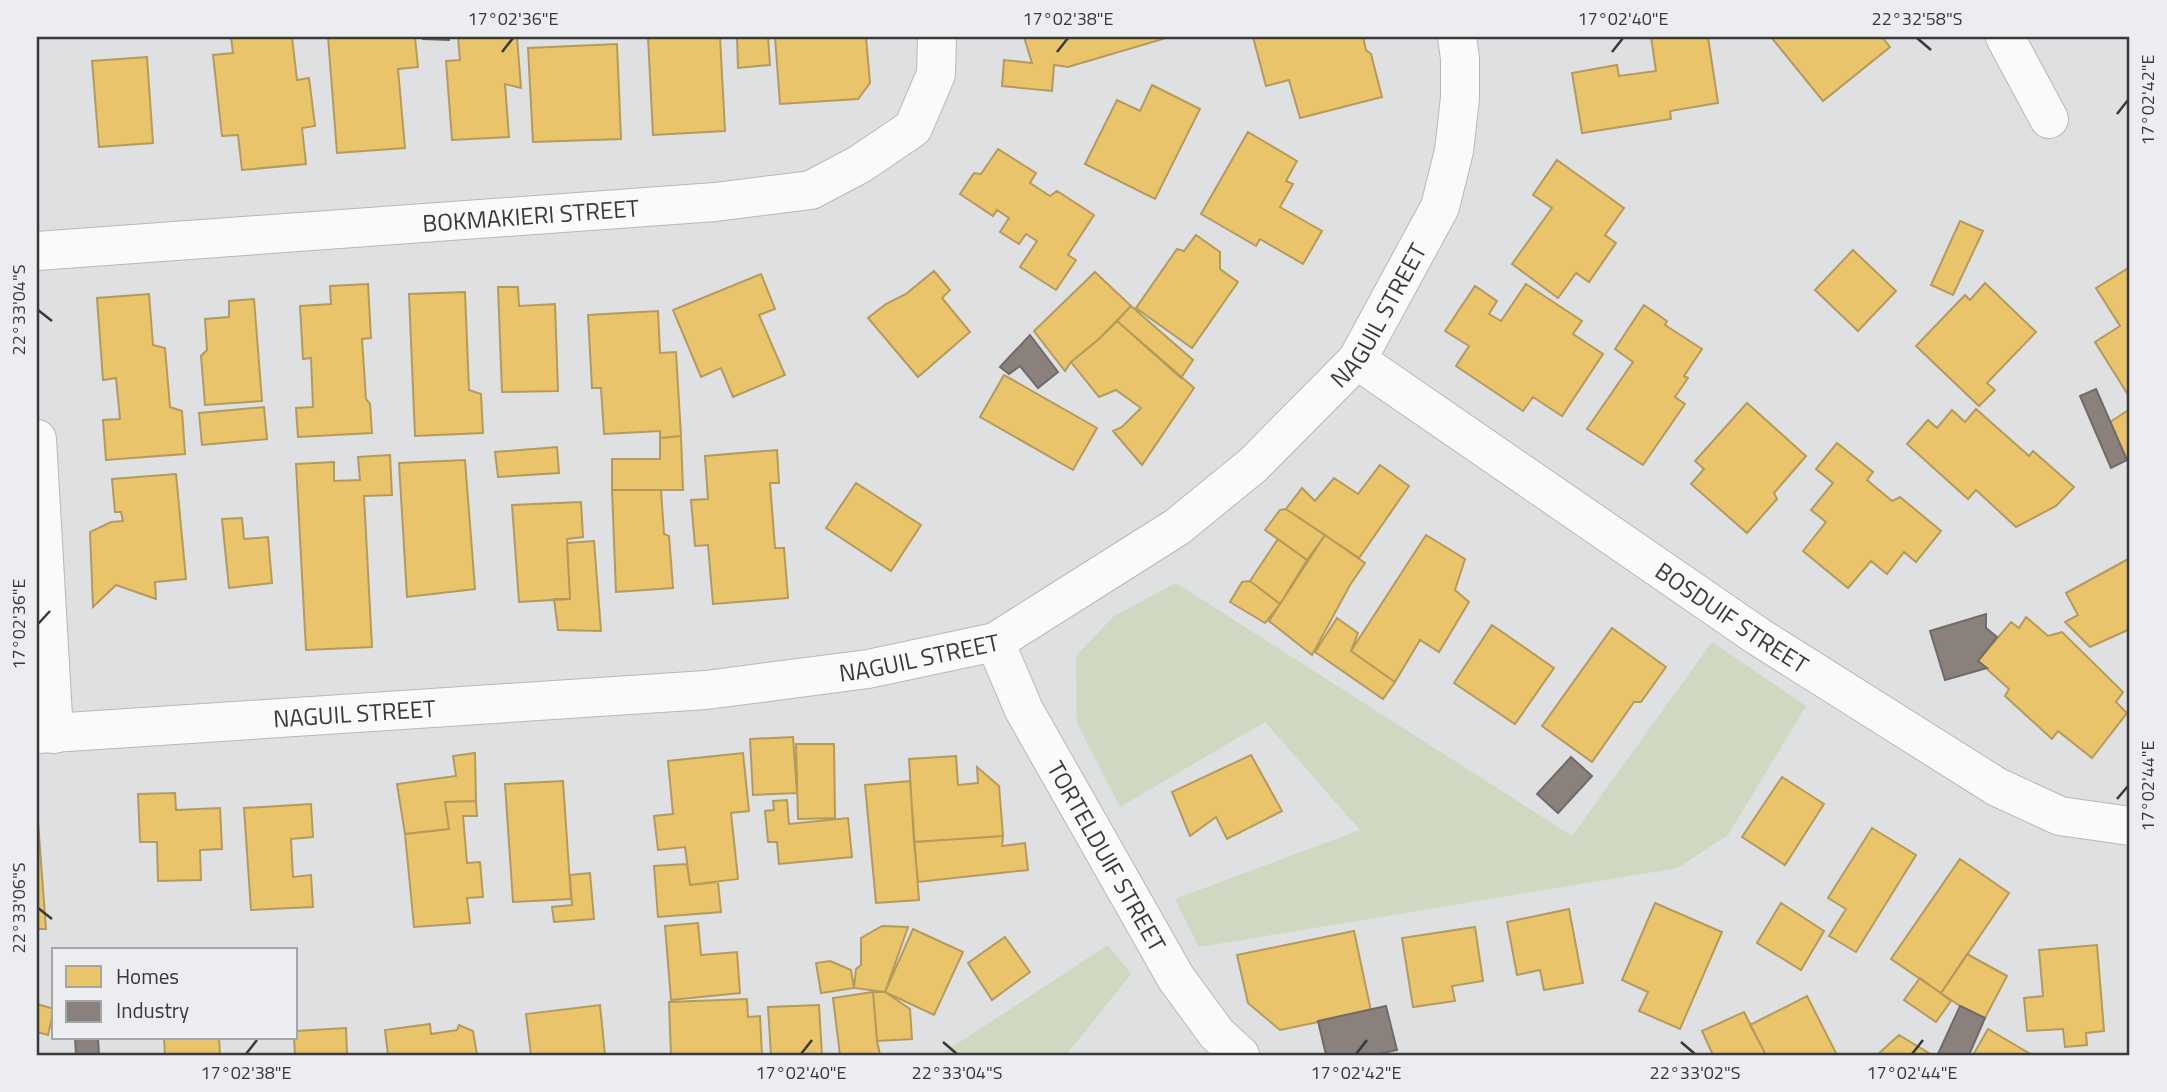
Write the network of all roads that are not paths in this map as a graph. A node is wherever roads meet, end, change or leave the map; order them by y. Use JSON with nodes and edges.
{"nodes":[{"id":1,"x":937,"y":37,"type":"edge"},
{"id":2,"x":1457,"y":37,"type":"edge"},
{"id":3,"x":2005,"y":37,"type":"edge"},
{"id":4,"x":2049,"y":119,"type":"dead end"},
{"id":5,"x":37,"y":251,"type":"edge"},
{"id":6,"x":1357,"y":360,"type":"junction"},
{"id":7,"x":37,"y":439,"type":"edge"},
{"id":8,"x":995,"y":642,"type":"junction"},
{"id":9,"x":46,"y":734,"type":"edge"},
{"id":10,"x":2130,"y":826,"type":"edge"},
{"id":11,"x":1240,"y":1055,"type":"edge"}],
"edges":[{"from":1,"to":5,"type":"street","name":"BOKMAKIERI STREET"},
{"from":2,"to":6,"type":"street","name":"NAGUIL STREET"},
{"from":3,"to":4,"type":"street"},
{"from":6,"to":8,"type":"street","name":"NAGUIL STREET"},
{"from":6,"to":10,"type":"street","name":"BOSDUIF STREET"},
{"from":7,"to":9,"type":"street"},
{"from":8,"to":9,"type":"street","name":"NAGUIL STREET"},
{"from":8,"to":11,"type":"street","name":"TORTELDUIF STREET"}]}
